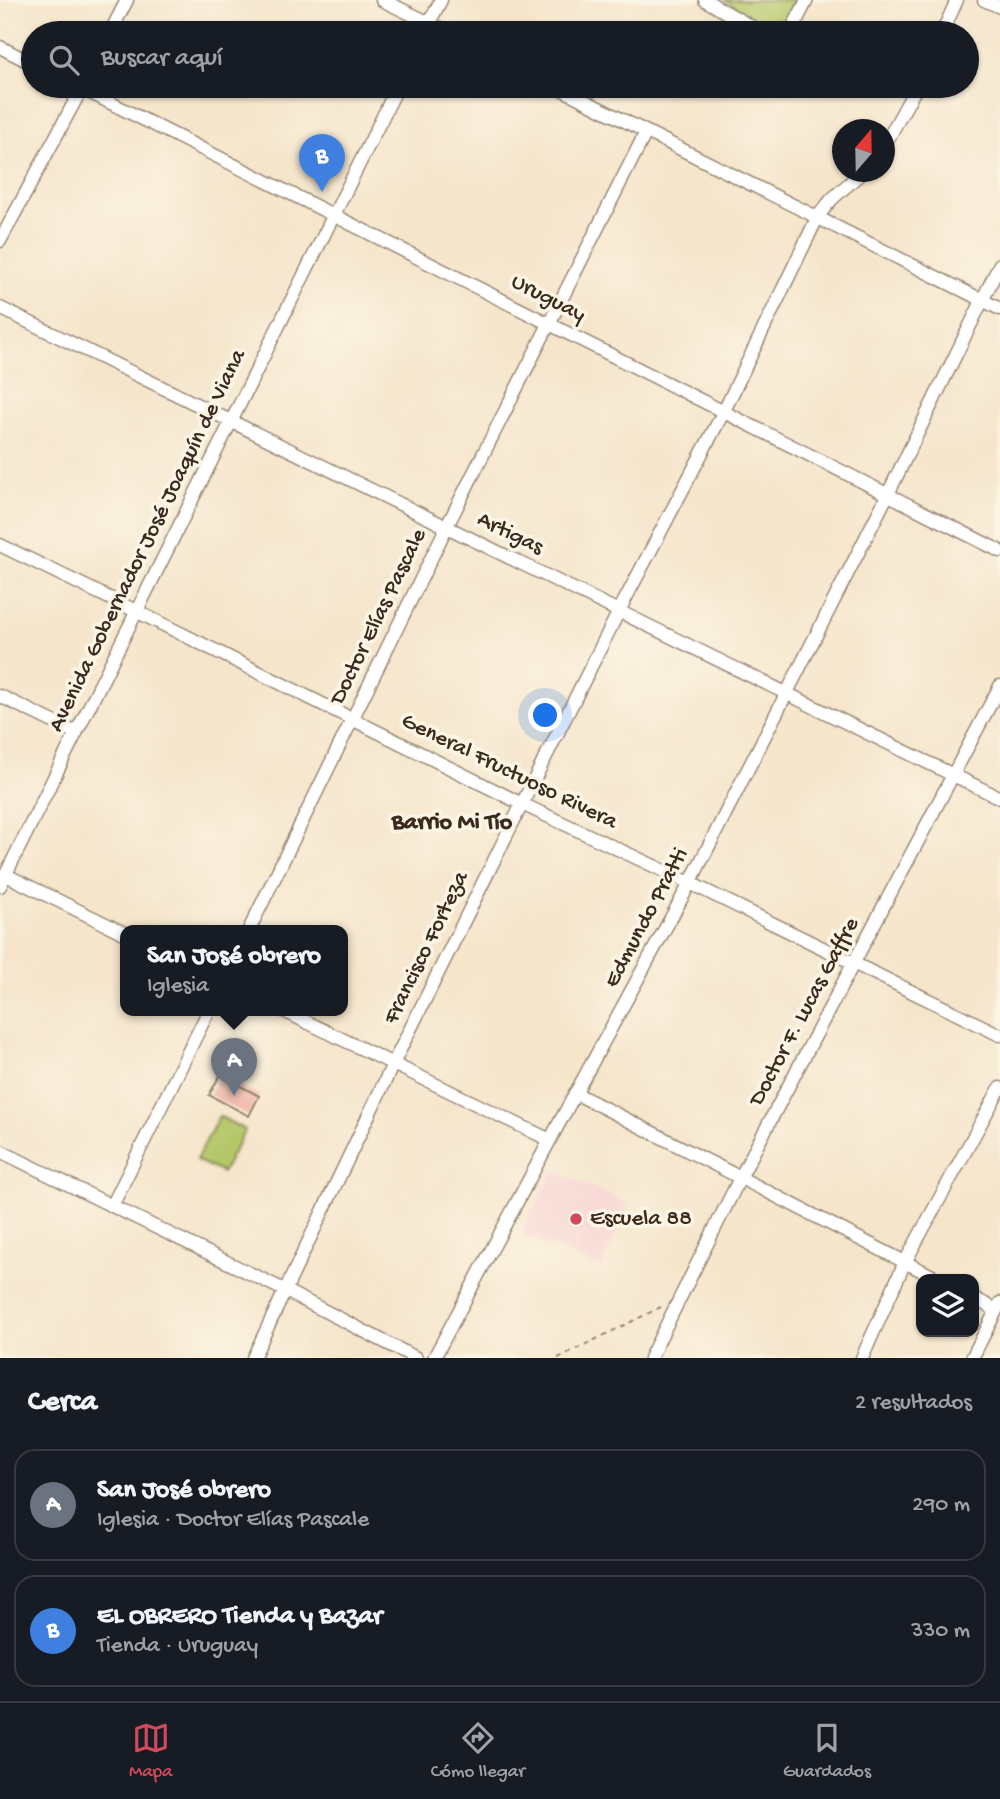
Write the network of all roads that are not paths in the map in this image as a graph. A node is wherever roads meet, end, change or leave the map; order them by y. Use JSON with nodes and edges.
{"nodes":[{"id":1,"x":127,"y":0,"type":"edge"},
{"id":2,"x":382,"y":0,"type":"edge"},
{"id":3,"x":441,"y":0,"type":"edge"},
{"id":4,"x":705,"y":0,"type":"edge"},
{"id":5,"x":807,"y":0,"type":"edge"},
{"id":6,"x":957,"y":0,"type":"edge"},
{"id":7,"x":984,"y":0,"type":"edge"},
{"id":8,"x":1000,"y":8,"type":"edge"},
{"id":9,"x":116,"y":21,"type":"edge"},
{"id":10,"x":416,"y":21,"type":"edge"},
{"id":11,"x":430,"y":21,"type":"edge"},
{"id":12,"x":741,"y":21,"type":"edge"},
{"id":13,"x":796,"y":21,"type":"edge"},
{"id":14,"x":947,"y":21,"type":"edge"},
{"id":15,"x":0,"y":47,"type":"edge"},
{"id":16,"x":21,"y":58,"type":"edge"},
{"id":17,"x":75,"y":98,"type":"edge"},
{"id":18,"x":103,"y":98,"type":"edge"},
{"id":19,"x":392,"y":98,"type":"edge"},
{"id":20,"x":579,"y":98,"type":"edge"},
{"id":21,"x":910,"y":98,"type":"edge"},
{"id":22,"x":895,"y":126,"type":"edge"},
{"id":23,"x":646,"y":132,"type":"junction"},
{"id":24,"x":851,"y":182,"type":"edge"},
{"id":25,"x":334,"y":214,"type":"junction"},
{"id":26,"x":818,"y":216,"type":"junction"},
{"id":27,"x":0,"y":241,"type":"edge"},
{"id":28,"x":1000,"y":264,"type":"edge"},
{"id":29,"x":982,"y":300,"type":"junction"},
{"id":30,"x":0,"y":307,"type":"edge"},
{"id":31,"x":1000,"y":309,"type":"edge"},
{"id":32,"x":550,"y":323,"type":"junction"},
{"id":33,"x":724,"y":411,"type":"junction"},
{"id":34,"x":231,"y":420,"type":"junction"},
{"id":35,"x":888,"y":494,"type":"junction"},
{"id":36,"x":447,"y":526,"type":"junction"},
{"id":37,"x":0,"y":545,"type":"edge"},
{"id":38,"x":1000,"y":551,"type":"edge"},
{"id":39,"x":136,"y":611,"type":"junction"},
{"id":40,"x":619,"y":611,"type":"junction"},
{"id":41,"x":1000,"y":686,"type":"edge"},
{"id":42,"x":788,"y":693,"type":"junction"},
{"id":43,"x":0,"y":696,"type":"edge"},
{"id":44,"x":353,"y":718,"type":"junction"},
{"id":45,"x":76,"y":733,"type":"junction"},
{"id":46,"x":952,"y":775,"type":"junction"},
{"id":47,"x":1000,"y":799,"type":"edge"},
{"id":48,"x":522,"y":804,"type":"junction"},
{"id":49,"x":2,"y":882,"type":"edge"},
{"id":50,"x":691,"y":883,"type":"junction"},
{"id":51,"x":251,"y":925,"type":"edge"},
{"id":52,"x":120,"y":932,"type":"edge"},
{"id":53,"x":855,"y":964,"type":"junction"},
{"id":54,"x":206,"y":1016,"type":"edge"},
{"id":55,"x":294,"y":1016,"type":"edge"},
{"id":56,"x":1000,"y":1035,"type":"edge"},
{"id":57,"x":393,"y":1064,"type":"junction"},
{"id":58,"x":1000,"y":1088,"type":"edge"},
{"id":59,"x":575,"y":1093,"type":"junction"},
{"id":60,"x":550,"y":1140,"type":"junction"},
{"id":61,"x":0,"y":1152,"type":"edge"},
{"id":62,"x":741,"y":1177,"type":"junction"},
{"id":63,"x":112,"y":1206,"type":"junction"},
{"id":64,"x":905,"y":1262,"type":"junction"},
{"id":65,"x":928,"y":1274,"type":"edge"},
{"id":66,"x":286,"y":1292,"type":"junction"},
{"id":67,"x":979,"y":1300,"type":"edge"},
{"id":68,"x":998,"y":1306,"type":"edge"},
{"id":69,"x":253,"y":1358,"type":"edge"},
{"id":70,"x":416,"y":1358,"type":"edge"},
{"id":71,"x":434,"y":1358,"type":"edge"},
{"id":72,"x":650,"y":1358,"type":"edge"},
{"id":73,"x":862,"y":1358,"type":"edge"},
{"id":74,"x":972,"y":1358,"type":"edge"}],
"edges":[{"from":1,"to":9,"type":"street"},
{"from":2,"to":10,"type":"street"},
{"from":3,"to":11,"type":"street"},
{"from":4,"to":12,"type":"street"},
{"from":5,"to":13,"type":"street"},
{"from":6,"to":14,"type":"street"},
{"from":7,"to":8,"type":"street"},
{"from":15,"to":16,"type":"street"},
{"from":17,"to":27,"type":"street"},
{"from":18,"to":25,"type":"street","name":"Uruguay"},
{"from":19,"to":25,"type":"street","name":"Avenida Gobernador José Joaquín de Viana"},
{"from":20,"to":23,"type":"street"},
{"from":21,"to":22,"type":"street"},
{"from":23,"to":26,"type":"street"},
{"from":23,"to":32,"type":"street","name":"Doctor Elías Pascale"},
{"from":24,"to":26,"type":"street","name":"Francisco Forteza"},
{"from":25,"to":32,"type":"street","name":"Uruguay"},
{"from":25,"to":34,"type":"street","name":"Avenida Gobernador José Joaquín de Viana"},
{"from":26,"to":29,"type":"street"},
{"from":26,"to":33,"type":"street","name":"Francisco Forteza"},
{"from":28,"to":29,"type":"street","name":"Edmundo Pratti"},
{"from":29,"to":31,"type":"street"},
{"from":29,"to":35,"type":"street","name":"Edmundo Pratti"},
{"from":30,"to":34,"type":"street","name":"Artigas"},
{"from":32,"to":33,"type":"street","name":"Uruguay"},
{"from":32,"to":36,"type":"street","name":"Doctor Elías Pascale"},
{"from":33,"to":35,"type":"street","name":"Uruguay"},
{"from":33,"to":40,"type":"street","name":"Francisco Forteza"},
{"from":34,"to":36,"type":"street","name":"Artigas"},
{"from":34,"to":39,"type":"street","name":"Avenida Gobernador José Joaquín de Viana"},
{"from":35,"to":38,"type":"street","name":"Uruguay"},
{"from":35,"to":42,"type":"street","name":"Edmundo Pratti"},
{"from":36,"to":40,"type":"street","name":"Artigas"},
{"from":36,"to":44,"type":"street","name":"Doctor Elías Pascale"},
{"from":37,"to":39,"type":"street","name":"General Fructuoso Rivera"},
{"from":39,"to":44,"type":"street","name":"General Fructuoso Rivera"},
{"from":39,"to":45,"type":"street","name":"Avenida Gobernador José Joaquín de Viana"},
{"from":40,"to":42,"type":"street","name":"Artigas"},
{"from":40,"to":48,"type":"street","name":"Francisco Forteza"},
{"from":41,"to":46,"type":"street","name":"Doctor F. Lucas Gaffre"},
{"from":42,"to":46,"type":"street","name":"Artigas"},
{"from":42,"to":50,"type":"street","name":"Edmundo Pratti"},
{"from":43,"to":45,"type":"street"},
{"from":44,"to":48,"type":"street","name":"General Fructuoso Rivera"},
{"from":44,"to":51,"type":"street","name":"Doctor Elías Pascale"},
{"from":45,"to":49,"type":"street","name":"Avenida Gobernador José Joaquín de Viana"},
{"from":46,"to":47,"type":"street","name":"Artigas"},
{"from":46,"to":53,"type":"street","name":"Doctor F. Lucas Gaffre"},
{"from":48,"to":50,"type":"street","name":"General Fructuoso Rivera"},
{"from":48,"to":57,"type":"street","name":"Francisco Forteza"},
{"from":49,"to":52,"type":"street"},
{"from":50,"to":53,"type":"street","name":"General Fructuoso Rivera"},
{"from":50,"to":59,"type":"street","name":"Edmundo Pratti"},
{"from":53,"to":56,"type":"street","name":"General Fructuoso Rivera"},
{"from":53,"to":62,"type":"street","name":"Doctor F. Lucas Gaffre"},
{"from":54,"to":63,"type":"street"},
{"from":55,"to":57,"type":"street"},
{"from":57,"to":60,"type":"street"},
{"from":57,"to":66,"type":"street","name":"Francisco Forteza"},
{"from":58,"to":64,"type":"street"},
{"from":59,"to":60,"type":"street","name":"Edmundo Pratti"},
{"from":59,"to":62,"type":"street"},
{"from":60,"to":71,"type":"street","name":"Edmundo Pratti"},
{"from":61,"to":63,"type":"street"},
{"from":62,"to":64,"type":"street"},
{"from":62,"to":72,"type":"street","name":"Doctor F. Lucas Gaffre"},
{"from":63,"to":66,"type":"street"},
{"from":64,"to":65,"type":"street"},
{"from":64,"to":73,"type":"street"},
{"from":66,"to":69,"type":"street","name":"Francisco Forteza"},
{"from":66,"to":70,"type":"street"},
{"from":67,"to":68,"type":"street"},
{"from":68,"to":74,"type":"street"}]}
